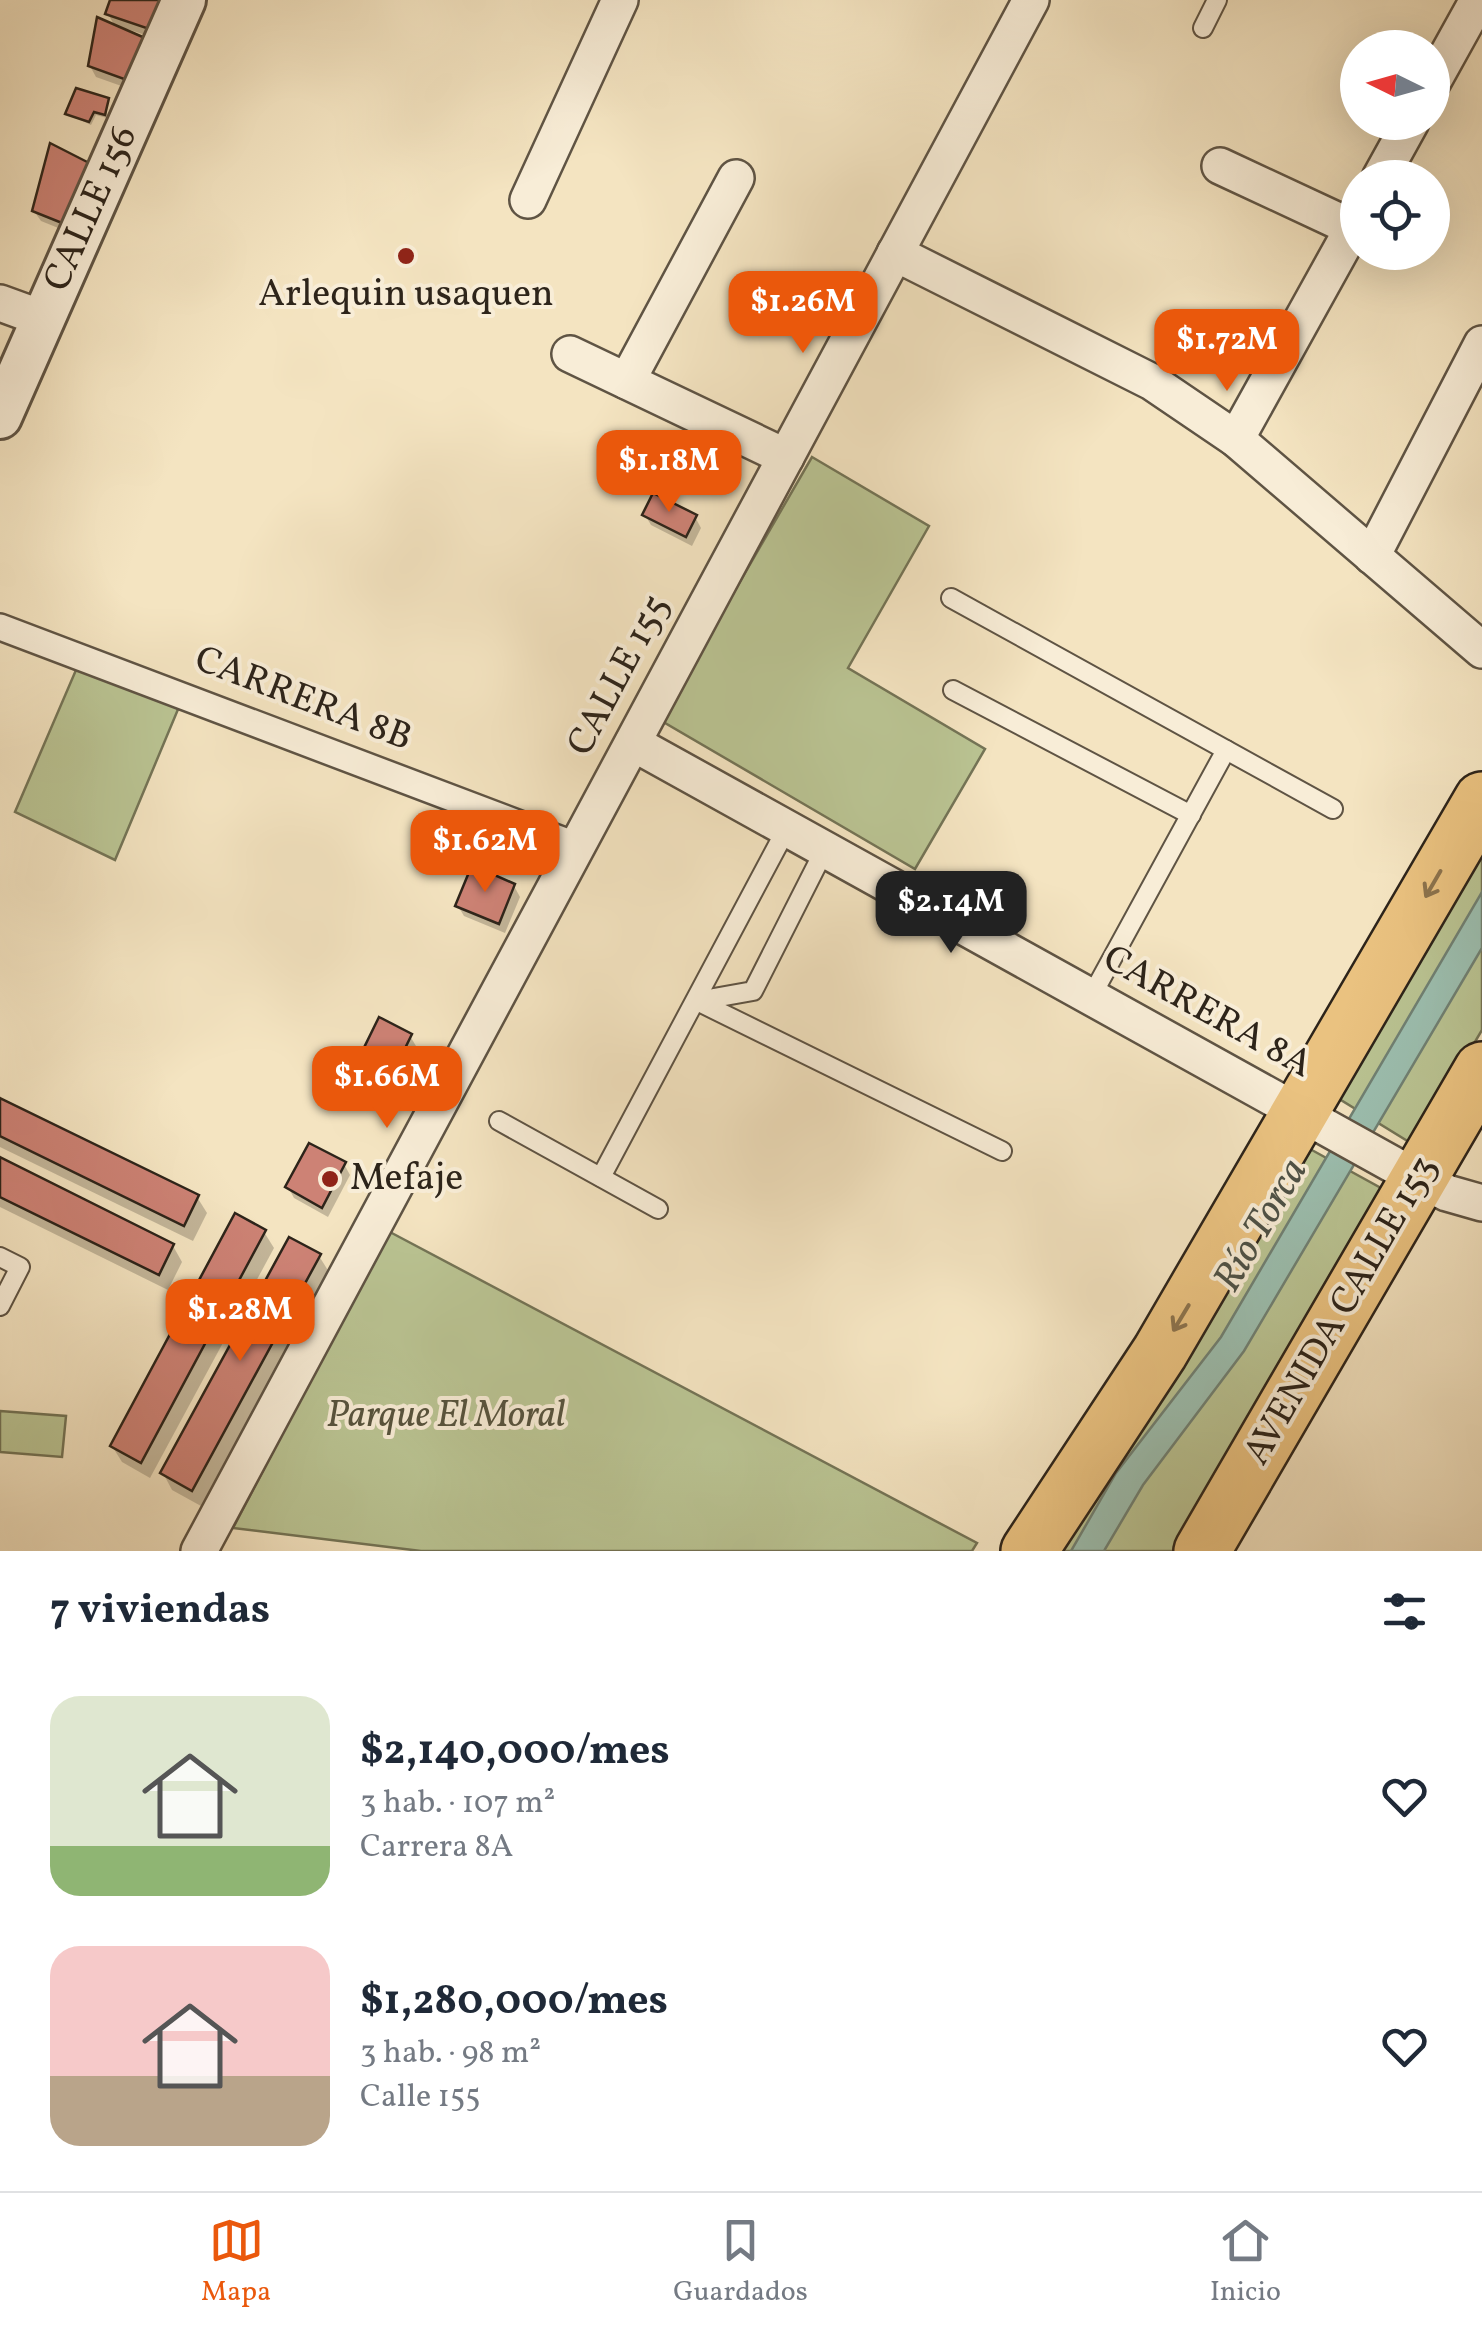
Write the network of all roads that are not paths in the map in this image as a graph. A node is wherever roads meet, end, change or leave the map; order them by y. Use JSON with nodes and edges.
{"nodes":[{"id":1,"x":184,"y":0,"type":"edge"},
{"id":2,"x":620,"y":0,"type":"edge"},
{"id":3,"x":1031,"y":0,"type":"edge"},
{"id":4,"x":1217,"y":0,"type":"edge"},
{"id":5,"x":1478,"y":0,"type":"edge"},
{"id":6,"x":1203,"y":28,"type":"dead end"},
{"id":7,"x":1450,"y":51,"type":"edge"},
{"id":8,"x":1220,"y":166,"type":"dead end"},
{"id":9,"x":736,"y":178,"type":"dead end"},
{"id":10,"x":528,"y":200,"type":"dead end"},
{"id":11,"x":1340,"y":218,"type":"edge"},
{"id":12,"x":1340,"y":251,"type":"edge"},
{"id":13,"x":896,"y":253,"type":"junction"},
{"id":14,"x":0,"y":303,"type":"edge"},
{"id":15,"x":44,"y":320,"type":"junction"},
{"id":16,"x":1482,"y":344,"type":"edge"},
{"id":17,"x":570,"y":354,"type":"dead end"},
{"id":18,"x":627,"y":381,"type":"junction"},
{"id":19,"x":0,"y":417,"type":"edge"},
{"id":20,"x":1236,"y":439,"type":"junction"},
{"id":21,"x":786,"y":457,"type":"junction"},
{"id":22,"x":1372,"y":556,"type":"junction"},
{"id":23,"x":951,"y":598,"type":"dead end"},
{"id":24,"x":0,"y":627,"type":"edge"},
{"id":25,"x":1482,"y":650,"type":"edge"},
{"id":26,"x":953,"y":690,"type":"dead end"},
{"id":27,"x":633,"y":743,"type":"junction"},
{"id":28,"x":1226,"y":750,"type":"junction"},
{"id":29,"x":1482,"y":800,"type":"edge"},
{"id":30,"x":1333,"y":809,"type":"dead end"},
{"id":31,"x":1191,"y":815,"type":"junction"},
{"id":32,"x":787,"y":828,"type":"junction"},
{"id":33,"x":578,"y":846,"type":"junction"},
{"id":34,"x":825,"y":849,"type":"junction"},
{"id":35,"x":1091,"y":996,"type":"junction"},
{"id":36,"x":696,"y":1001,"type":"junction"},
{"id":37,"x":1482,"y":1070,"type":"edge"},
{"id":38,"x":1313,"y":1120,"type":"junction"},
{"id":39,"x":499,"y":1121,"type":"dead end"},
{"id":40,"x":1002,"y":1152,"type":"dead end"},
{"id":41,"x":1415,"y":1157,"type":"junction"},
{"id":42,"x":601,"y":1178,"type":"junction"},
{"id":43,"x":1482,"y":1200,"type":"edge"},
{"id":44,"x":658,"y":1209,"type":"dead end"},
{"id":45,"x":0,"y":1257,"type":"edge"},
{"id":46,"x":0,"y":1306,"type":"edge"},
{"id":47,"x":199,"y":1551,"type":"edge"},
{"id":48,"x":1028,"y":1551,"type":"edge"},
{"id":49,"x":1202,"y":1551,"type":"edge"}],
"edges":[{"from":1,"to":15,"type":"street","name":"CALLE 156"},
{"from":2,"to":10,"type":"street"},
{"from":3,"to":13,"type":"street","name":"CALLE 155"},
{"from":4,"to":6,"type":"lane"},
{"from":5,"to":7,"type":"street"},
{"from":8,"to":11,"type":"street"},
{"from":9,"to":18,"type":"street"},
{"from":12,"to":20,"type":"street"},
{"from":13,"to":20,"type":"street"},
{"from":13,"to":21,"type":"street","name":"CALLE 155"},
{"from":14,"to":15,"type":"street"},
{"from":15,"to":19,"type":"street","name":"CALLE 156"},
{"from":16,"to":22,"type":"street"},
{"from":17,"to":18,"type":"street"},
{"from":18,"to":21,"type":"street"},
{"from":20,"to":22,"type":"street"},
{"from":21,"to":27,"type":"street","name":"CALLE 155"},
{"from":22,"to":25,"type":"street"},
{"from":23,"to":28,"type":"lane"},
{"from":24,"to":33,"type":"street","name":"CARRERA 8B"},
{"from":26,"to":31,"type":"lane"},
{"from":27,"to":32,"type":"street","name":"CARRERA 8A"},
{"from":27,"to":33,"type":"street","name":"CALLE 155"},
{"from":28,"to":30,"type":"lane"},
{"from":28,"to":31,"type":"lane"},
{"from":29,"to":38,"type":"main road","one_way":true},
{"from":31,"to":35,"type":"lane"},
{"from":32,"to":34,"type":"street","name":"CARRERA 8A"},
{"from":32,"to":36,"type":"lane"},
{"from":33,"to":47,"type":"street","name":"CALLE 155"},
{"from":34,"to":35,"type":"street","name":"CARRERA 8A"},
{"from":34,"to":36,"type":"lane"},
{"from":35,"to":38,"type":"street","name":"CARRERA 8A"},
{"from":36,"to":40,"type":"lane"},
{"from":36,"to":42,"type":"lane"},
{"from":37,"to":41,"type":"main road","name":"AVENIDA CALLE 153"},
{"from":38,"to":41,"type":"street","name":"CARRERA 8A"},
{"from":38,"to":48,"type":"main road","one_way":true},
{"from":39,"to":42,"type":"lane"},
{"from":41,"to":43,"type":"street","name":"CARRERA 8A"},
{"from":41,"to":43,"type":"street","name":"CARRERA 8A"},
{"from":41,"to":49,"type":"main road","name":"AVENIDA CALLE 153"},
{"from":42,"to":44,"type":"lane"},
{"from":45,"to":46,"type":"lane"}]}
